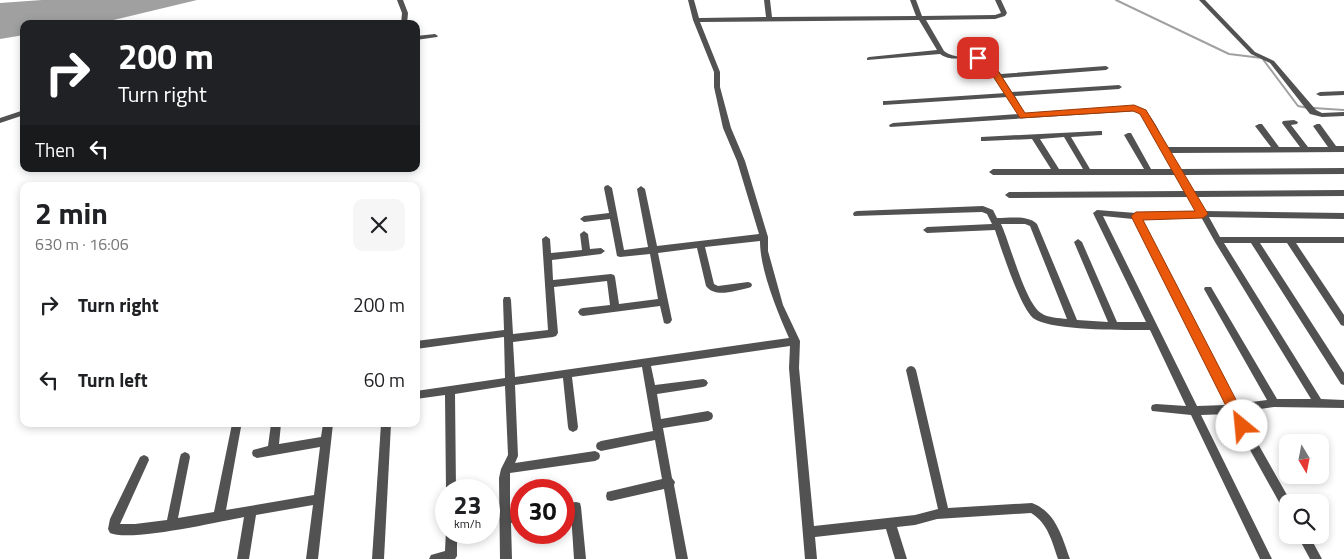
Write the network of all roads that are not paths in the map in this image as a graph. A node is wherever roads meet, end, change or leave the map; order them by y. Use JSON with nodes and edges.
{"nodes":[{"id":1,"x":400,"y":0,"type":"edge"},
{"id":2,"x":691,"y":0,"type":"edge"},
{"id":3,"x":767,"y":0,"type":"edge"},
{"id":4,"x":913,"y":0,"type":"edge"},
{"id":5,"x":998,"y":0,"type":"edge"},
{"id":6,"x":1202,"y":0,"type":"edge"},
{"id":7,"x":921,"y":18,"type":"junction"},
{"id":8,"x":404,"y":20,"type":"edge"},
{"id":9,"x":696,"y":20,"type":"junction"},
{"id":10,"x":769,"y":20,"type":"junction"},
{"id":11,"x":435,"y":36,"type":"dead end"},
{"id":12,"x":420,"y":38,"type":"edge"},
{"id":13,"x":940,"y":52,"type":"junction"},
{"id":14,"x":870,"y":59,"type":"dead end"},
{"id":15,"x":1106,"y":68,"type":"dead end"},
{"id":16,"x":998,"y":76,"type":"junction"},
{"id":17,"x":1119,"y":87,"type":"dead end"},
{"id":18,"x":1344,"y":93,"type":"edge"},
{"id":19,"x":1320,"y":94,"type":"dead end"},
{"id":20,"x":1010,"y":95,"type":"junction"},
{"id":21,"x":886,"y":104,"type":"dead end"},
{"id":22,"x":20,"y":114,"type":"edge"},
{"id":23,"x":1344,"y":114,"type":"edge"},
{"id":24,"x":1023,"y":116,"type":"junction"},
{"id":25,"x":0,"y":121,"type":"edge"},
{"id":26,"x":1294,"y":122,"type":"dead end"},
{"id":27,"x":893,"y":126,"type":"dead end"},
{"id":28,"x":1259,"y":126,"type":"dead end"},
{"id":29,"x":1317,"y":126,"type":"dead end"},
{"id":30,"x":1100,"y":133,"type":"dead end"},
{"id":31,"x":1066,"y":135,"type":"junction"},
{"id":32,"x":1128,"y":135,"type":"dead end"},
{"id":33,"x":1036,"y":137,"type":"junction"},
{"id":34,"x":984,"y":139,"type":"dead end"},
{"id":35,"x":1277,"y":149,"type":"junction"},
{"id":36,"x":1306,"y":149,"type":"junction"},
{"id":37,"x":1334,"y":149,"type":"junction"},
{"id":38,"x":1344,"y":149,"type":"edge"},
{"id":39,"x":1165,"y":150,"type":"junction"},
{"id":40,"x":1344,"y":171,"type":"edge"},
{"id":41,"x":993,"y":172,"type":"dead end"},
{"id":42,"x":1057,"y":172,"type":"junction"},
{"id":43,"x":1088,"y":172,"type":"junction"},
{"id":44,"x":1149,"y":172,"type":"junction"},
{"id":45,"x":1178,"y":172,"type":"junction"},
{"id":46,"x":608,"y":188,"type":"dead end"},
{"id":47,"x":641,"y":189,"type":"dead end"},
{"id":48,"x":1344,"y":193,"type":"edge"},
{"id":49,"x":1190,"y":194,"type":"junction"},
{"id":50,"x":1009,"y":195,"type":"dead end"},
{"id":51,"x":857,"y":214,"type":"dead end"},
{"id":52,"x":1203,"y":214,"type":"junction"},
{"id":53,"x":613,"y":216,"type":"junction"},
{"id":54,"x":1136,"y":216,"type":"junction"},
{"id":55,"x":1344,"y":216,"type":"edge"},
{"id":56,"x":584,"y":219,"type":"dead end"},
{"id":57,"x":996,"y":224,"type":"junction"},
{"id":58,"x":927,"y":230,"type":"dead end"},
{"id":59,"x":584,"y":234,"type":"dead end"},
{"id":60,"x":764,"y":237,"type":"junction"},
{"id":61,"x":546,"y":239,"type":"dead end"},
{"id":62,"x":1253,"y":239,"type":"junction"},
{"id":63,"x":1218,"y":240,"type":"junction"},
{"id":64,"x":1290,"y":240,"type":"junction"},
{"id":65,"x":1344,"y":240,"type":"edge"},
{"id":66,"x":1078,"y":242,"type":"dead end"},
{"id":67,"x":700,"y":245,"type":"junction"},
{"id":68,"x":601,"y":250,"type":"dead end"},
{"id":69,"x":653,"y":250,"type":"junction"},
{"id":70,"x":586,"y":252,"type":"junction"},
{"id":71,"x":547,"y":257,"type":"junction"},
{"id":72,"x":550,"y":284,"type":"junction"},
{"id":73,"x":748,"y":285,"type":"dead end"},
{"id":74,"x":1208,"y":289,"type":"dead end"},
{"id":75,"x":507,"y":300,"type":"dead end"},
{"id":76,"x":663,"y":302,"type":"junction"},
{"id":77,"x":615,"y":308,"type":"junction"},
{"id":78,"x":583,"y":312,"type":"dead end"},
{"id":79,"x":667,"y":320,"type":"dead end"},
{"id":80,"x":1344,"y":322,"type":"edge"},
{"id":81,"x":1074,"y":324,"type":"junction"},
{"id":82,"x":1114,"y":325,"type":"junction"},
{"id":83,"x":1153,"y":326,"type":"junction"},
{"id":84,"x":508,"y":336,"type":"junction"},
{"id":85,"x":795,"y":341,"type":"junction"},
{"id":86,"x":420,"y":345,"type":"edge"},
{"id":87,"x":646,"y":362,"type":"junction"},
{"id":88,"x":911,"y":370,"type":"dead end"},
{"id":89,"x":568,"y":373,"type":"junction"},
{"id":90,"x":1344,"y":380,"type":"edge"},
{"id":91,"x":510,"y":382,"type":"junction"},
{"id":92,"x":703,"y":383,"type":"dead end"},
{"id":93,"x":450,"y":390,"type":"junction"},
{"id":94,"x":652,"y":390,"type":"junction"},
{"id":95,"x":420,"y":394,"type":"edge"},
{"id":96,"x":1274,"y":404,"type":"junction"},
{"id":97,"x":1318,"y":404,"type":"junction"},
{"id":98,"x":1344,"y":404,"type":"edge"},
{"id":99,"x":1156,"y":408,"type":"dead end"},
{"id":100,"x":1234,"y":409,"type":"junction"},
{"id":101,"x":1194,"y":411,"type":"junction"},
{"id":102,"x":708,"y":416,"type":"dead end"},
{"id":103,"x":236,"y":427,"type":"dead end"},
{"id":104,"x":276,"y":427,"type":"edge"},
{"id":105,"x":328,"y":427,"type":"edge"},
{"id":106,"x":386,"y":427,"type":"edge"},
{"id":107,"x":573,"y":427,"type":"dead end"},
{"id":108,"x":659,"y":429,"type":"junction"},
{"id":109,"x":326,"y":441,"type":"junction"},
{"id":110,"x":601,"y":446,"type":"dead end"},
{"id":111,"x":273,"y":450,"type":"junction"},
{"id":112,"x":257,"y":453,"type":"dead end"},
{"id":113,"x":595,"y":456,"type":"dead end"},
{"id":114,"x":185,"y":457,"type":"dead end"},
{"id":115,"x":144,"y":460,"type":"dead end"},
{"id":116,"x":506,"y":469,"type":"junction"},
{"id":117,"x":451,"y":479,"type":"edge"},
{"id":118,"x":670,"y":482,"type":"junction"},
{"id":119,"x":1281,"y":494,"type":"edge"},
{"id":120,"x":610,"y":496,"type":"dead end"},
{"id":121,"x":319,"y":498,"type":"junction"},
{"id":122,"x":575,"y":507,"type":"edge"},
{"id":123,"x":251,"y":510,"type":"junction"},
{"id":124,"x":944,"y":513,"type":"junction"},
{"id":125,"x":219,"y":516,"type":"junction"},
{"id":126,"x":510,"y":517,"type":"edge"},
{"id":127,"x":505,"y":518,"type":"junction"},
{"id":128,"x":890,"y":523,"type":"junction"},
{"id":129,"x":171,"y":525,"type":"junction"},
{"id":130,"x":808,"y":532,"type":"junction"},
{"id":131,"x":451,"y":544,"type":"edge"},
{"id":132,"x":1308,"y":544,"type":"edge"},
{"id":133,"x":243,"y":559,"type":"edge"},
{"id":134,"x":312,"y":559,"type":"edge"},
{"id":135,"x":378,"y":559,"type":"edge"},
{"id":136,"x":435,"y":559,"type":"edge"},
{"id":137,"x":506,"y":559,"type":"edge"},
{"id":138,"x":580,"y":559,"type":"edge"},
{"id":139,"x":682,"y":559,"type":"edge"},
{"id":140,"x":812,"y":559,"type":"edge"},
{"id":141,"x":901,"y":559,"type":"edge"},
{"id":142,"x":1064,"y":559,"type":"edge"},
{"id":143,"x":1266,"y":559,"type":"edge"},
{"id":144,"x":1316,"y":559,"type":"edge"}],
"edges":[{"from":1,"to":8,"type":"street"},
{"from":2,"to":9,"type":"street"},
{"from":3,"to":10,"type":"street"},
{"from":4,"to":7,"type":"street"},
{"from":5,"to":7,"type":"street"},
{"from":6,"to":23,"type":"street"},
{"from":7,"to":10,"type":"street"},
{"from":7,"to":13,"type":"street"},
{"from":9,"to":10,"type":"street"},
{"from":9,"to":60,"type":"street"},
{"from":11,"to":12,"type":"street"},
{"from":13,"to":14,"type":"street"},
{"from":13,"to":16,"type":"street"},
{"from":15,"to":16,"type":"street"},
{"from":16,"to":20,"type":"street"},
{"from":17,"to":20,"type":"street"},
{"from":18,"to":19,"type":"street"},
{"from":20,"to":21,"type":"street"},
{"from":20,"to":24,"type":"street"},
{"from":22,"to":25,"type":"street"},
{"from":24,"to":27,"type":"street"},
{"from":24,"to":39,"type":"street"},
{"from":26,"to":36,"type":"street"},
{"from":28,"to":35,"type":"street"},
{"from":29,"to":37,"type":"street"},
{"from":30,"to":31,"type":"street"},
{"from":31,"to":33,"type":"street"},
{"from":31,"to":43,"type":"street"},
{"from":32,"to":44,"type":"street"},
{"from":33,"to":34,"type":"street"},
{"from":33,"to":42,"type":"street"},
{"from":35,"to":36,"type":"street"},
{"from":35,"to":39,"type":"street"},
{"from":36,"to":37,"type":"street"},
{"from":37,"to":38,"type":"street"},
{"from":39,"to":45,"type":"street"},
{"from":40,"to":45,"type":"street"},
{"from":41,"to":42,"type":"street"},
{"from":42,"to":43,"type":"street"},
{"from":43,"to":44,"type":"street"},
{"from":44,"to":45,"type":"street"},
{"from":45,"to":49,"type":"street"},
{"from":46,"to":53,"type":"street"},
{"from":47,"to":69,"type":"street"},
{"from":48,"to":49,"type":"street"},
{"from":49,"to":50,"type":"street"},
{"from":49,"to":52,"type":"street"},
{"from":51,"to":57,"type":"street"},
{"from":52,"to":54,"type":"street"},
{"from":52,"to":55,"type":"street"},
{"from":52,"to":63,"type":"street"},
{"from":53,"to":56,"type":"street"},
{"from":53,"to":69,"type":"street"},
{"from":54,"to":83,"type":"street"},
{"from":54,"to":100,"type":"street"},
{"from":57,"to":58,"type":"street"},
{"from":57,"to":81,"type":"street"},
{"from":57,"to":81,"type":"street"},
{"from":59,"to":70,"type":"street"},
{"from":60,"to":67,"type":"street"},
{"from":60,"to":85,"type":"street"},
{"from":61,"to":71,"type":"street"},
{"from":62,"to":63,"type":"street"},
{"from":62,"to":64,"type":"street"},
{"from":62,"to":90,"type":"street"},
{"from":63,"to":97,"type":"street"},
{"from":64,"to":65,"type":"street"},
{"from":64,"to":80,"type":"street"},
{"from":66,"to":82,"type":"street"},
{"from":67,"to":69,"type":"street"},
{"from":67,"to":73,"type":"street"},
{"from":68,"to":70,"type":"street"},
{"from":69,"to":76,"type":"street"},
{"from":70,"to":71,"type":"street"},
{"from":71,"to":72,"type":"street"},
{"from":72,"to":77,"type":"street"},
{"from":72,"to":84,"type":"street"},
{"from":74,"to":96,"type":"street"},
{"from":75,"to":84,"type":"street"},
{"from":76,"to":77,"type":"street"},
{"from":76,"to":79,"type":"street"},
{"from":77,"to":78,"type":"street"},
{"from":81,"to":82,"type":"street"},
{"from":82,"to":83,"type":"street"},
{"from":83,"to":101,"type":"street"},
{"from":84,"to":86,"type":"street"},
{"from":84,"to":91,"type":"street"},
{"from":85,"to":87,"type":"street"},
{"from":85,"to":130,"type":"street"},
{"from":87,"to":89,"type":"street"},
{"from":87,"to":94,"type":"street"},
{"from":88,"to":124,"type":"street"},
{"from":89,"to":91,"type":"street"},
{"from":89,"to":107,"type":"street"},
{"from":91,"to":93,"type":"street"},
{"from":91,"to":116,"type":"street"},
{"from":92,"to":94,"type":"street"},
{"from":93,"to":95,"type":"street"},
{"from":93,"to":117,"type":"street"},
{"from":94,"to":108,"type":"street"},
{"from":96,"to":97,"type":"street"},
{"from":96,"to":100,"type":"street"},
{"from":97,"to":98,"type":"street"},
{"from":99,"to":101,"type":"street"},
{"from":100,"to":101,"type":"street"},
{"from":100,"to":119,"type":"street"},
{"from":101,"to":143,"type":"street"},
{"from":102,"to":108,"type":"street"},
{"from":103,"to":125,"type":"street"},
{"from":104,"to":111,"type":"street"},
{"from":105,"to":109,"type":"street"},
{"from":106,"to":135,"type":"street"},
{"from":108,"to":110,"type":"street"},
{"from":108,"to":118,"type":"street"},
{"from":109,"to":111,"type":"street"},
{"from":109,"to":121,"type":"street"},
{"from":111,"to":112,"type":"street"},
{"from":113,"to":116,"type":"street"},
{"from":114,"to":129,"type":"street"},
{"from":115,"to":129,"type":"street"},
{"from":116,"to":127,"type":"street"},
{"from":118,"to":120,"type":"street"},
{"from":118,"to":139,"type":"street"},
{"from":121,"to":123,"type":"street"},
{"from":121,"to":134,"type":"street"},
{"from":122,"to":138,"type":"street"},
{"from":123,"to":125,"type":"street"},
{"from":123,"to":133,"type":"street"},
{"from":124,"to":128,"type":"street"},
{"from":124,"to":142,"type":"street"},
{"from":125,"to":129,"type":"street"},
{"from":126,"to":127,"type":"street"},
{"from":127,"to":137,"type":"street"},
{"from":128,"to":130,"type":"street"},
{"from":128,"to":141,"type":"street"},
{"from":130,"to":140,"type":"street"},
{"from":131,"to":136,"type":"street"},
{"from":132,"to":144,"type":"street"}]}
